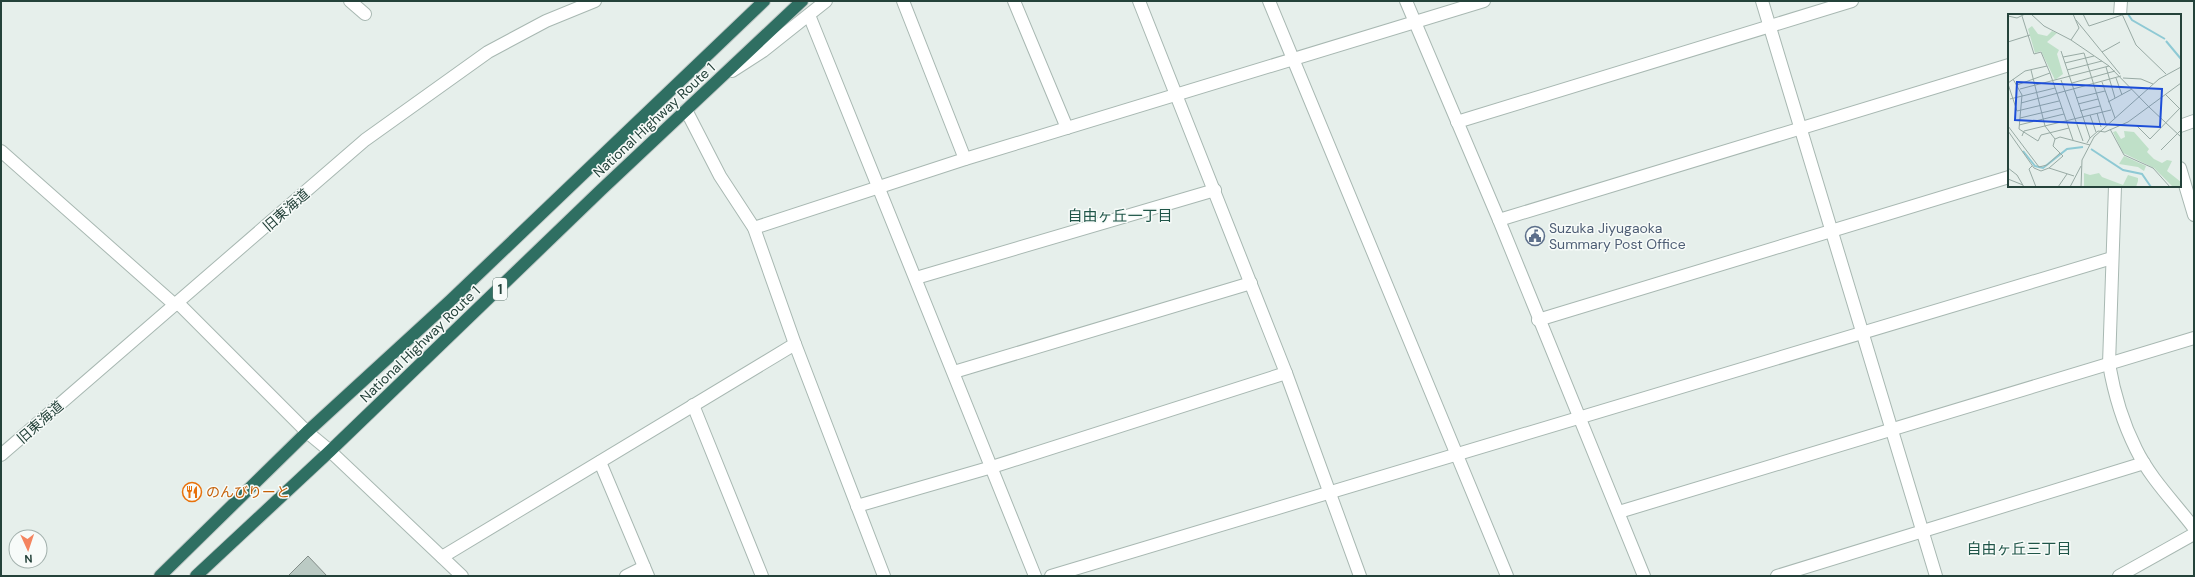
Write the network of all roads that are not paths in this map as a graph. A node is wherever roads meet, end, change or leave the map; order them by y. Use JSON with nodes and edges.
{"nodes":[{"id":1,"x":350,"y":1,"type":"edge"},
{"id":2,"x":595,"y":1,"type":"edge"},
{"id":3,"x":764,"y":1,"type":"edge"},
{"id":4,"x":802,"y":1,"type":"edge"},
{"id":5,"x":826,"y":1,"type":"edge"},
{"id":6,"x":903,"y":1,"type":"edge"},
{"id":7,"x":1014,"y":1,"type":"edge"},
{"id":8,"x":1139,"y":1,"type":"edge"},
{"id":9,"x":1269,"y":1,"type":"edge"},
{"id":10,"x":1406,"y":1,"type":"edge"},
{"id":11,"x":1484,"y":1,"type":"edge"},
{"id":12,"x":1762,"y":1,"type":"edge"},
{"id":13,"x":1852,"y":1,"type":"edge"},
{"id":14,"x":2121,"y":1,"type":"edge"},
{"id":15,"x":365,"y":14,"type":"dead end"},
{"id":16,"x":2120,"y":14,"type":"edge"},
{"id":17,"x":809,"y":15,"type":"junction"},
{"id":18,"x":1415,"y":22,"type":"junction"},
{"id":19,"x":1769,"y":26,"type":"junction"},
{"id":20,"x":1294,"y":59,"type":"junction"},
{"id":21,"x":2008,"y":66,"type":"edge"},
{"id":22,"x":718,"y":80,"type":"junction"},
{"id":23,"x":1176,"y":95,"type":"junction"},
{"id":24,"x":686,"y":110,"type":"junction"},
{"id":25,"x":2194,"y":121,"type":"edge"},
{"id":26,"x":1457,"y":122,"type":"junction"},
{"id":27,"x":2181,"y":126,"type":"edge"},
{"id":28,"x":1067,"y":128,"type":"junction"},
{"id":29,"x":1802,"y":129,"type":"junction"},
{"id":30,"x":1,"y":151,"type":"edge"},
{"id":31,"x":966,"y":159,"type":"junction"},
{"id":32,"x":2181,"y":171,"type":"edge"},
{"id":33,"x":2008,"y":177,"type":"edge"},
{"id":34,"x":880,"y":187,"type":"junction"},
{"id":35,"x":2115,"y":187,"type":"edge"},
{"id":36,"x":1214,"y":190,"type":"junction"},
{"id":37,"x":2194,"y":215,"type":"edge"},
{"id":38,"x":1499,"y":220,"type":"junction"},
{"id":39,"x":754,"y":228,"type":"junction"},
{"id":40,"x":1831,"y":230,"type":"junction"},
{"id":41,"x":2112,"y":258,"type":"junction"},
{"id":42,"x":916,"y":278,"type":"junction"},
{"id":43,"x":1251,"y":283,"type":"junction"},
{"id":44,"x":177,"y":304,"type":"junction"},
{"id":45,"x":1538,"y":320,"type":"junction"},
{"id":46,"x":1864,"y":332,"type":"junction"},
{"id":47,"x":2194,"y":338,"type":"edge"},
{"id":48,"x":795,"y":344,"type":"junction"},
{"id":49,"x":2109,"y":364,"type":"junction"},
{"id":50,"x":954,"y":372,"type":"junction"},
{"id":51,"x":1286,"y":373,"type":"junction"},
{"id":52,"x":693,"y":405,"type":"junction"},
{"id":53,"x":1578,"y":417,"type":"junction"},
{"id":54,"x":1892,"y":428,"type":"junction"},
{"id":55,"x":307,"y":432,"type":"junction"},
{"id":56,"x":330,"y":451,"type":"junction"},
{"id":57,"x":1457,"y":453,"type":"junction"},
{"id":58,"x":1,"y":456,"type":"edge"},
{"id":59,"x":600,"y":462,"type":"junction"},
{"id":60,"x":2144,"y":463,"type":"junction"},
{"id":61,"x":992,"y":467,"type":"junction"},
{"id":62,"x":1329,"y":493,"type":"junction"},
{"id":63,"x":857,"y":506,"type":"junction"},
{"id":64,"x":1619,"y":512,"type":"junction"},
{"id":65,"x":2194,"y":528,"type":"edge"},
{"id":66,"x":1922,"y":531,"type":"junction"},
{"id":67,"x":2194,"y":534,"type":"edge"},
{"id":68,"x":442,"y":557,"type":"junction"},
{"id":69,"x":646,"y":572,"type":"edge"},
{"id":70,"x":160,"y":576,"type":"edge"},
{"id":71,"x":196,"y":576,"type":"edge"},
{"id":72,"x":462,"y":576,"type":"edge"},
{"id":73,"x":626,"y":576,"type":"edge"},
{"id":74,"x":762,"y":576,"type":"edge"},
{"id":75,"x":884,"y":576,"type":"edge"},
{"id":76,"x":1035,"y":576,"type":"edge"},
{"id":77,"x":1051,"y":576,"type":"edge"},
{"id":78,"x":1360,"y":576,"type":"edge"},
{"id":79,"x":1507,"y":576,"type":"edge"},
{"id":80,"x":1644,"y":576,"type":"edge"},
{"id":81,"x":1777,"y":576,"type":"edge"},
{"id":82,"x":1936,"y":576,"type":"edge"},
{"id":83,"x":2119,"y":576,"type":"edge"}],
"edges":[{"from":1,"to":15,"type":"street"},
{"from":2,"to":44,"type":"street","name":"旧東海道"},
{"from":3,"to":55,"type":"highway","name":"National Highway Route 1","number":"1"},
{"from":4,"to":22,"type":"highway","name":"National Highway Route 1","number":"1"},
{"from":5,"to":17,"type":"street"},
{"from":6,"to":31,"type":"street"},
{"from":7,"to":28,"type":"street"},
{"from":8,"to":23,"type":"street"},
{"from":9,"to":20,"type":"street"},
{"from":10,"to":18,"type":"street"},
{"from":11,"to":18,"type":"street"},
{"from":12,"to":19,"type":"street"},
{"from":13,"to":19,"type":"street"},
{"from":14,"to":16,"type":"street"},
{"from":17,"to":22,"type":"street"},
{"from":17,"to":34,"type":"street"},
{"from":18,"to":20,"type":"street"},
{"from":18,"to":26,"type":"street"},
{"from":19,"to":26,"type":"street"},
{"from":19,"to":29,"type":"street"},
{"from":20,"to":23,"type":"street"},
{"from":20,"to":57,"type":"street"},
{"from":21,"to":29,"type":"street"},
{"from":22,"to":24,"type":"highway","name":"National Highway Route 1","number":"1"},
{"from":23,"to":28,"type":"street"},
{"from":23,"to":36,"type":"street"},
{"from":24,"to":39,"type":"street"},
{"from":24,"to":56,"type":"highway","name":"National Highway Route 1","number":"1"},
{"from":25,"to":27,"type":"street"},
{"from":26,"to":38,"type":"street"},
{"from":28,"to":31,"type":"street"},
{"from":29,"to":38,"type":"street"},
{"from":29,"to":40,"type":"street"},
{"from":30,"to":44,"type":"street"},
{"from":31,"to":34,"type":"street"},
{"from":32,"to":37,"type":"street"},
{"from":33,"to":40,"type":"street"},
{"from":34,"to":39,"type":"street"},
{"from":34,"to":42,"type":"street"},
{"from":35,"to":41,"type":"street"},
{"from":36,"to":42,"type":"street"},
{"from":36,"to":43,"type":"street"},
{"from":38,"to":45,"type":"street"},
{"from":39,"to":48,"type":"street"},
{"from":40,"to":45,"type":"street"},
{"from":40,"to":46,"type":"street"},
{"from":41,"to":46,"type":"street"},
{"from":41,"to":49,"type":"street"},
{"from":42,"to":50,"type":"street"},
{"from":43,"to":50,"type":"street"},
{"from":43,"to":51,"type":"street"},
{"from":44,"to":55,"type":"street"},
{"from":44,"to":58,"type":"street","name":"旧東海道"},
{"from":45,"to":53,"type":"street"},
{"from":46,"to":53,"type":"street"},
{"from":46,"to":54,"type":"street"},
{"from":47,"to":49,"type":"street"},
{"from":48,"to":52,"type":"street"},
{"from":48,"to":63,"type":"street"},
{"from":49,"to":54,"type":"street"},
{"from":49,"to":60,"type":"street"},
{"from":50,"to":61,"type":"street"},
{"from":51,"to":61,"type":"street"},
{"from":51,"to":62,"type":"street"},
{"from":52,"to":59,"type":"street"},
{"from":52,"to":74,"type":"street"},
{"from":53,"to":57,"type":"street"},
{"from":53,"to":64,"type":"street"},
{"from":54,"to":64,"type":"street"},
{"from":54,"to":66,"type":"street"},
{"from":55,"to":56,"type":"street"},
{"from":55,"to":70,"type":"highway","name":"National Highway Route 1","number":"1"},
{"from":56,"to":68,"type":"street"},
{"from":56,"to":71,"type":"highway","name":"National Highway Route 1","number":"1"},
{"from":57,"to":62,"type":"street"},
{"from":57,"to":79,"type":"street"},
{"from":59,"to":68,"type":"street"},
{"from":59,"to":69,"type":"street"},
{"from":60,"to":65,"type":"street"},
{"from":60,"to":66,"type":"street"},
{"from":61,"to":63,"type":"street"},
{"from":61,"to":76,"type":"street"},
{"from":62,"to":77,"type":"street"},
{"from":62,"to":78,"type":"street"},
{"from":63,"to":75,"type":"street"},
{"from":64,"to":80,"type":"street"},
{"from":66,"to":81,"type":"street"},
{"from":66,"to":82,"type":"street"},
{"from":67,"to":83,"type":"street"},
{"from":68,"to":72,"type":"street"},
{"from":69,"to":73,"type":"street"}]}
